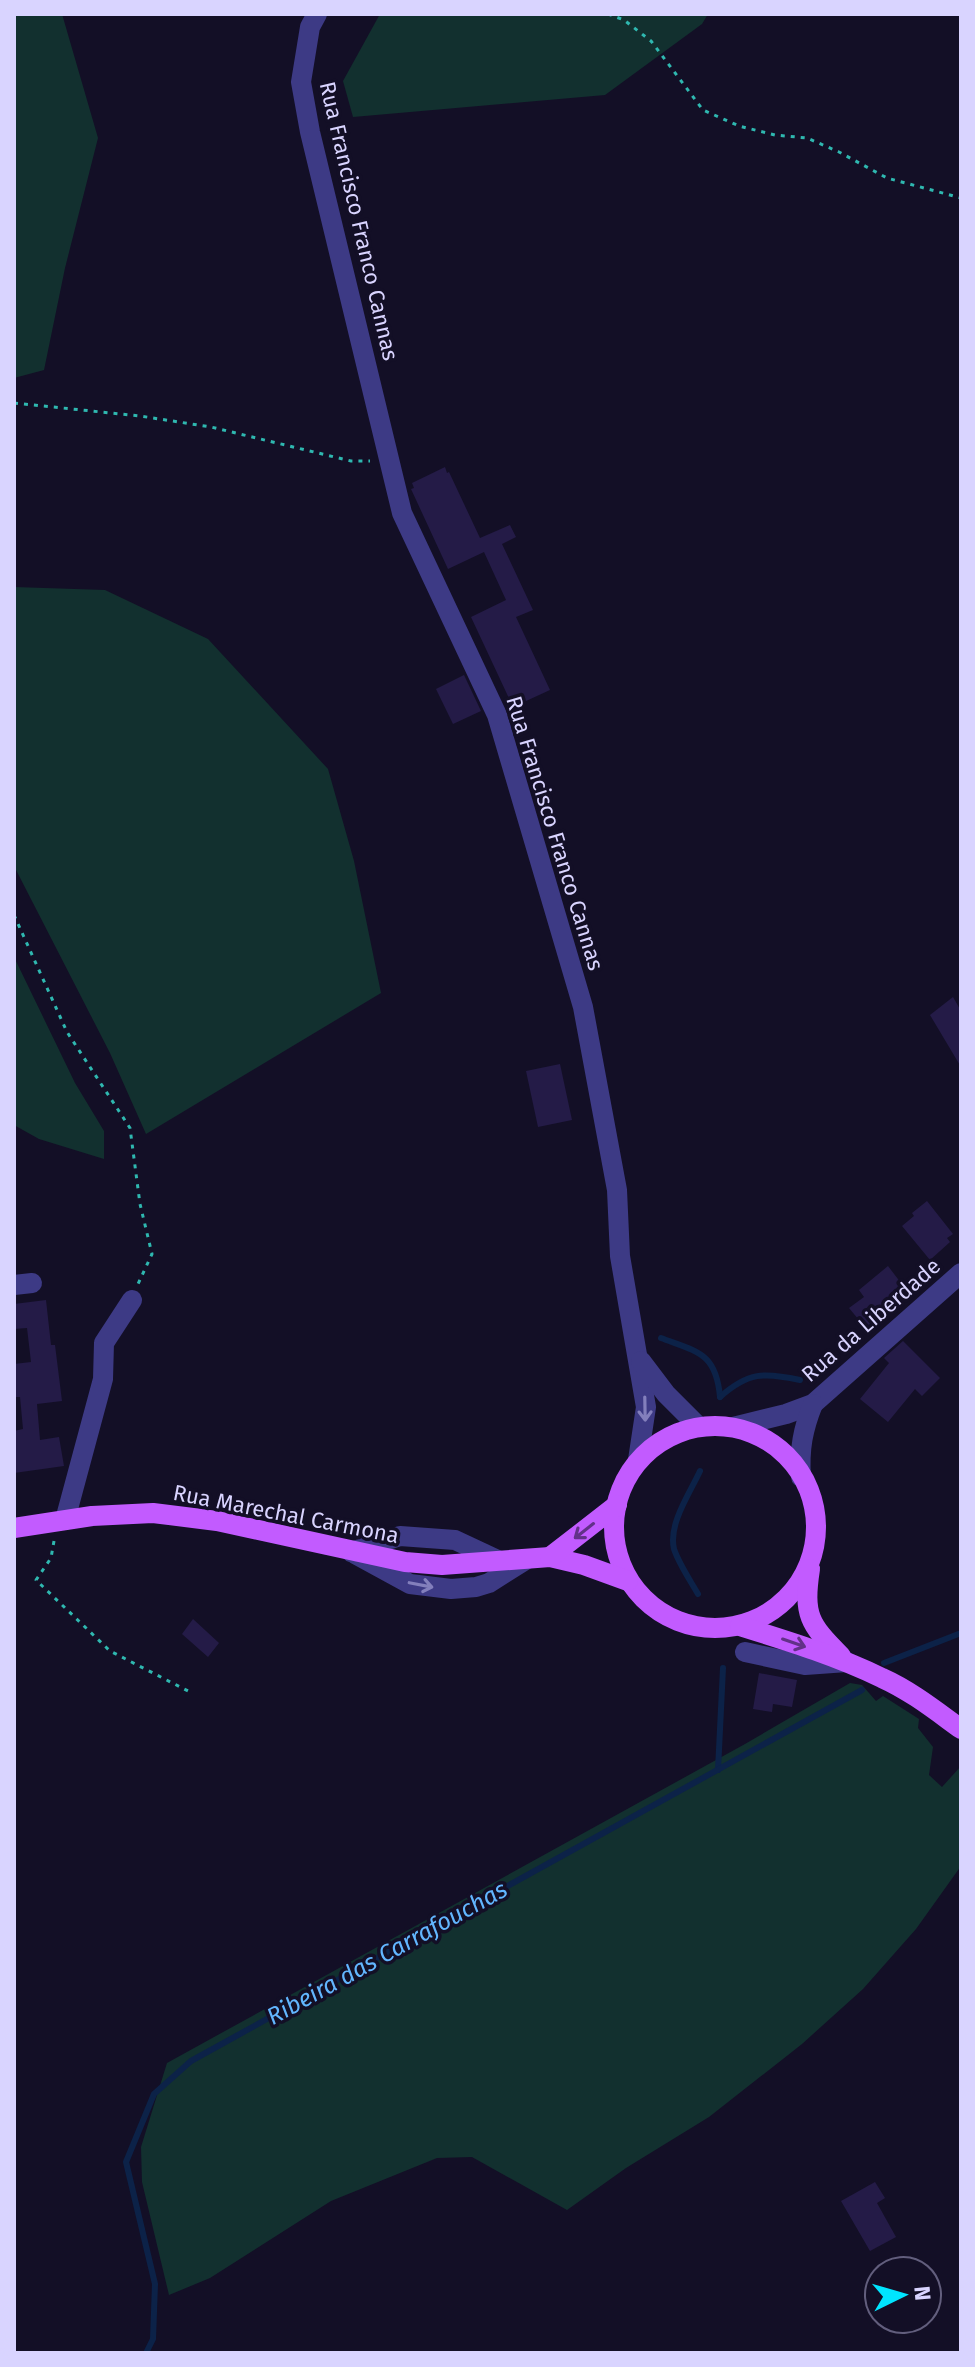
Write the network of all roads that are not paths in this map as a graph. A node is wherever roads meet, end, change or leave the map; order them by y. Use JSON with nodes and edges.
{"nodes":[{"id":1,"x":317,"y":14,"type":"edge"},
{"id":2,"x":961,"y":1273,"type":"edge"},
{"id":3,"x":132,"y":1300,"type":"road end"},
{"id":4,"x":638,"y":1358,"type":"junction"},
{"id":5,"x":813,"y":1404,"type":"junction"},
{"id":6,"x":699,"y":1427,"type":"junction"},
{"id":7,"x":733,"y":1427,"type":"junction"},
{"id":8,"x":638,"y":1460,"type":"junction"},
{"id":9,"x":801,"y":1477,"type":"junction"},
{"id":10,"x":617,"y":1505,"type":"junction"},
{"id":11,"x":60,"y":1521,"type":"junction"},
{"id":12,"x":14,"y":1528,"type":"edge"},
{"id":13,"x":351,"y":1552,"type":"junction"},
{"id":14,"x":550,"y":1557,"type":"junction"},
{"id":15,"x":527,"y":1559,"type":"junction"},
{"id":16,"x":811,"y":1561,"type":"junction"},
{"id":17,"x":628,"y":1581,"type":"junction"},
{"id":18,"x":740,"y":1626,"type":"junction"},
{"id":19,"x":745,"y":1652,"type":"dead end"},
{"id":20,"x":847,"y":1662,"type":"junction"},
{"id":21,"x":961,"y":1729,"type":"edge"}],
"edges":[{"from":1,"to":4,"type":"street","name":"Rua Francisco Franco Cannas"},
{"from":2,"to":5,"type":"street","name":"Rua da Liberdade"},
{"from":3,"to":11,"type":"street"},
{"from":4,"to":6,"type":"street","name":"Rua Francisco Franco Cannas"},
{"from":4,"to":8,"type":"street","name":"Rua Francisco Franco Cannas","one_way":true},
{"from":5,"to":7,"type":"street","name":"Rua da Liberdade"},
{"from":5,"to":9,"type":"street","name":"Rua da Liberdade"},
{"from":6,"to":7,"type":"main road"},
{"from":6,"to":8,"type":"main road"},
{"from":7,"to":9,"type":"main road"},
{"from":8,"to":10,"type":"main road"},
{"from":9,"to":16,"type":"main road"},
{"from":10,"to":14,"type":"main road","one_way":true},
{"from":10,"to":17,"type":"main road"},
{"from":11,"to":12,"type":"main road","name":"Rua Marechal Carmona"},
{"from":11,"to":13,"type":"main road","name":"Rua Marechal Carmona"},
{"from":13,"to":15,"type":"main road","name":"Rua Marechal Carmona"},
{"from":13,"to":15,"type":"street","one_way":true},
{"from":14,"to":15,"type":"main road","name":"Rua Marechal Carmona"},
{"from":14,"to":17,"type":"main road","name":"Rua Marechal Carmona"},
{"from":16,"to":18,"type":"main road"},
{"from":16,"to":20,"type":"main road"},
{"from":17,"to":18,"type":"main road"},
{"from":18,"to":20,"type":"main road","one_way":true},
{"from":19,"to":20,"type":"street"},
{"from":20,"to":21,"type":"main road"}]}
